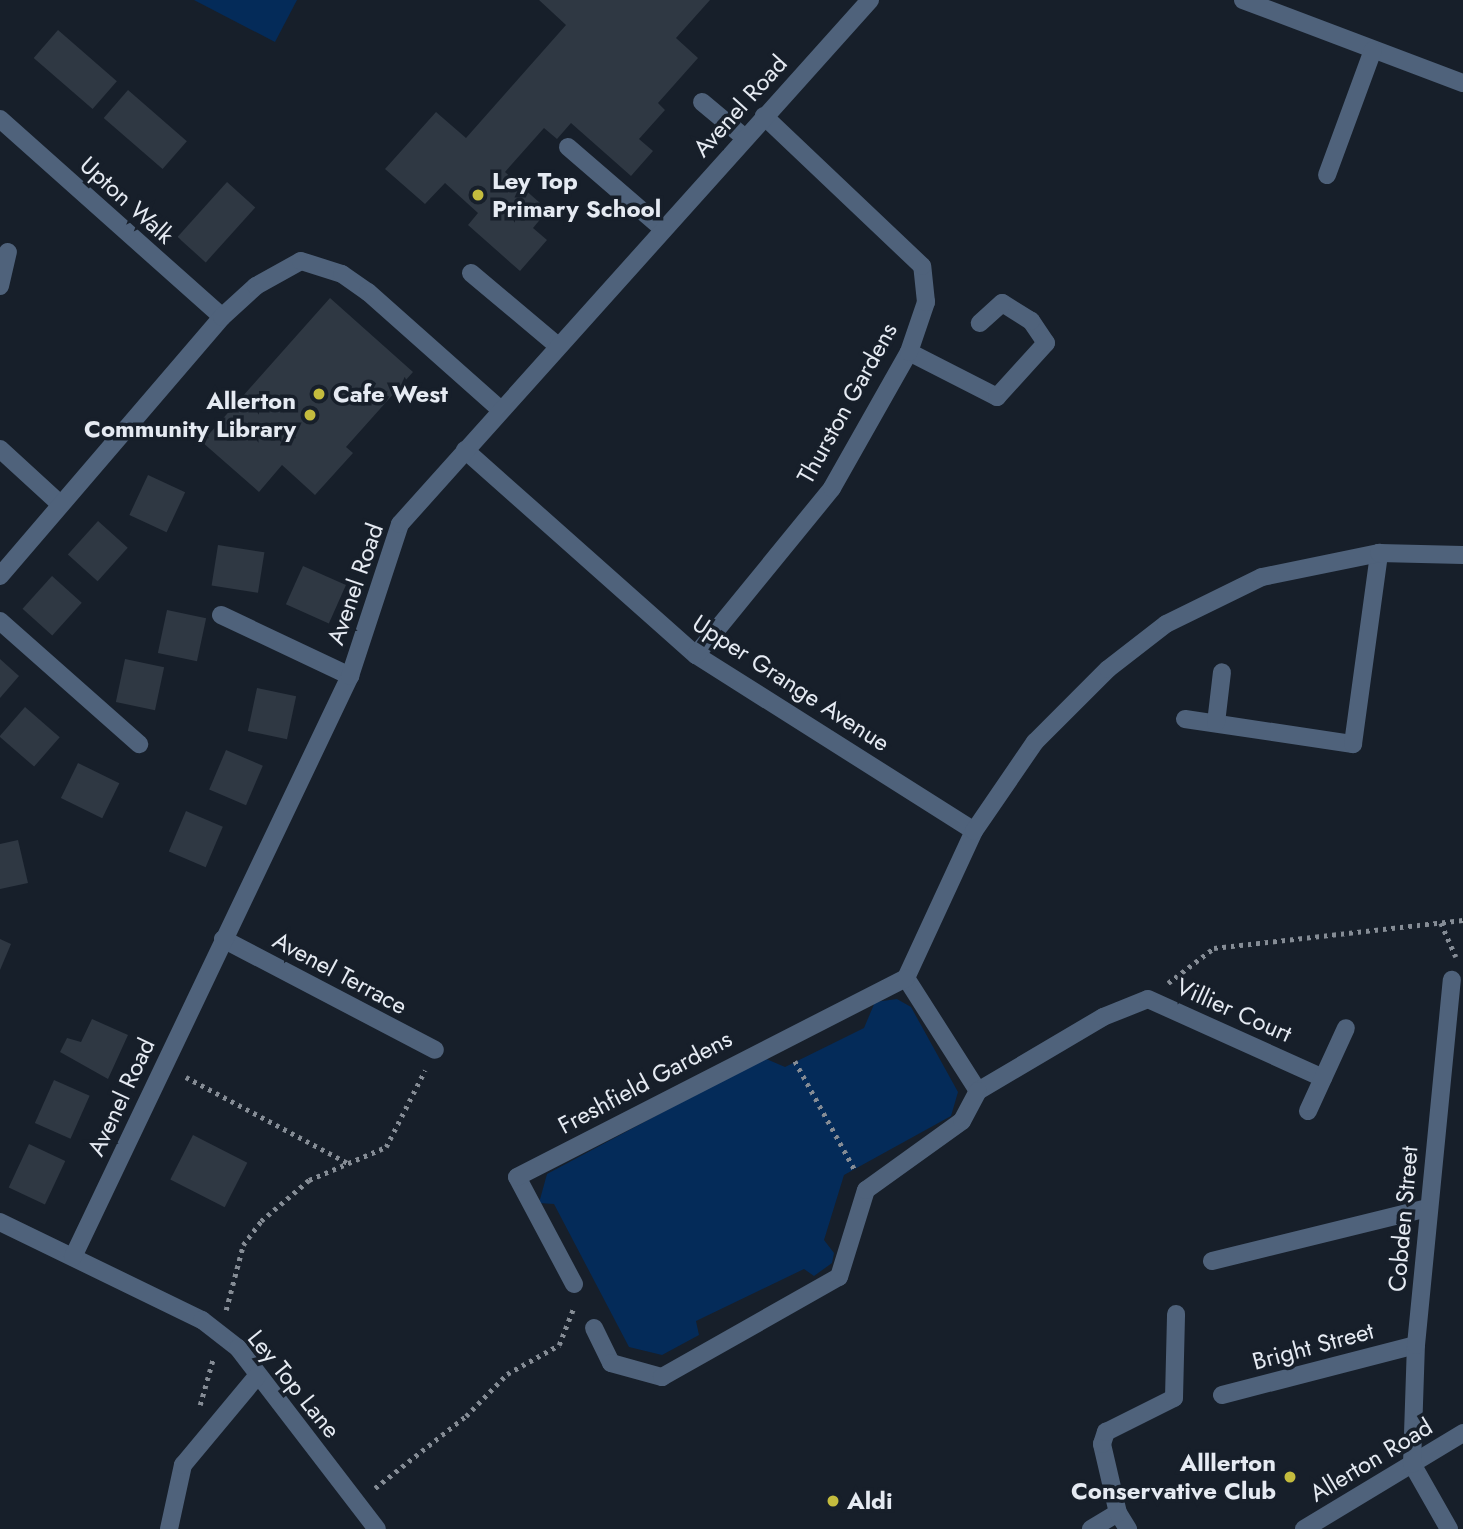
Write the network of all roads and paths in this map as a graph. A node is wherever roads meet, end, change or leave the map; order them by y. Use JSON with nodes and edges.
{"nodes":[{"id":1,"x":870,"y":0,"type":"edge"},
{"id":2,"x":1243,"y":0,"type":"edge"},
{"id":3,"x":1373,"y":50,"type":"junction"},
{"id":4,"x":1463,"y":83,"type":"edge"},
{"id":5,"x":702,"y":102,"type":"dead end"},
{"id":6,"x":764,"y":116,"type":"junction"},
{"id":7,"x":0,"y":119,"type":"edge"},
{"id":8,"x":745,"y":138,"type":"junction"},
{"id":9,"x":568,"y":147,"type":"dead end"},
{"id":10,"x":1327,"y":175,"type":"dead end"},
{"id":11,"x":662,"y":228,"type":"junction"},
{"id":12,"x":8,"y":252,"type":"dead end"},
{"id":13,"x":471,"y":273,"type":"dead end"},
{"id":14,"x":0,"y":286,"type":"edge"},
{"id":15,"x":222,"y":317,"type":"junction"},
{"id":16,"x":979,"y":323,"type":"dead end"},
{"id":17,"x":558,"y":346,"type":"junction"},
{"id":18,"x":909,"y":352,"type":"junction"},
{"id":19,"x":501,"y":410,"type":"junction"},
{"id":20,"x":0,"y":449,"type":"edge"},
{"id":21,"x":465,"y":450,"type":"junction"},
{"id":22,"x":61,"y":504,"type":"junction"},
{"id":23,"x":1379,"y":553,"type":"junction"},
{"id":24,"x":1463,"y":555,"type":"edge"},
{"id":25,"x":0,"y":576,"type":"edge"},
{"id":26,"x":220,"y":615,"type":"dead end"},
{"id":27,"x":0,"y":621,"type":"edge"},
{"id":28,"x":696,"y":655,"type":"junction"},
{"id":29,"x":1222,"y":673,"type":"dead end"},
{"id":30,"x":350,"y":676,"type":"junction"},
{"id":31,"x":1185,"y":719,"type":"dead end"},
{"id":32,"x":1216,"y":723,"type":"junction"},
{"id":33,"x":139,"y":744,"type":"dead end"},
{"id":34,"x":974,"y":831,"type":"junction"},
{"id":35,"x":1463,"y":920,"type":"edge"},
{"id":36,"x":1441,"y":923,"type":"junction"},
{"id":37,"x":223,"y":939,"type":"junction"},
{"id":38,"x":906,"y":978,"type":"junction"},
{"id":39,"x":1452,"y":981,"type":"joint"},
{"id":40,"x":1148,"y":999,"type":"junction"},
{"id":41,"x":1346,"y":1028,"type":"dead end"},
{"id":42,"x":783,"y":1039,"type":"junction"},
{"id":43,"x":435,"y":1050,"type":"joint"},
{"id":44,"x":163,"y":1065,"type":"junction"},
{"id":45,"x":1323,"y":1079,"type":"junction"},
{"id":46,"x":978,"y":1091,"type":"junction"},
{"id":47,"x":1308,"y":1111,"type":"dead end"},
{"id":48,"x":349,"y":1163,"type":"junction"},
{"id":49,"x":866,"y":1190,"type":"junction"},
{"id":50,"x":1428,"y":1208,"type":"junction"},
{"id":51,"x":0,"y":1222,"type":"edge"},
{"id":52,"x":73,"y":1257,"type":"junction"},
{"id":53,"x":1212,"y":1261,"type":"dead end"},
{"id":54,"x":576,"y":1289,"type":"joint"},
{"id":55,"x":1176,"y":1314,"type":"dead end"},
{"id":56,"x":593,"y":1328,"type":"dead end"},
{"id":57,"x":220,"y":1334,"type":"junction"},
{"id":58,"x":1416,"y":1345,"type":"junction"},
{"id":59,"x":258,"y":1375,"type":"junction"},
{"id":60,"x":1222,"y":1395,"type":"dead end"},
{"id":61,"x":198,"y":1413,"type":"dead end"},
{"id":62,"x":1463,"y":1433,"type":"edge"},
{"id":63,"x":1412,"y":1464,"type":"junction"},
{"id":64,"x":356,"y":1502,"type":"junction"},
{"id":65,"x":1118,"y":1513,"type":"junction"},
{"id":66,"x":169,"y":1529,"type":"edge"},
{"id":67,"x":377,"y":1529,"type":"edge"},
{"id":68,"x":1091,"y":1529,"type":"edge"},
{"id":69,"x":1128,"y":1529,"type":"edge"},
{"id":70,"x":1304,"y":1529,"type":"edge"},
{"id":71,"x":1449,"y":1529,"type":"edge"}],
"edges":[{"from":1,"to":6,"type":"street","name":"Avenel Road"},
{"from":2,"to":3,"type":"street"},
{"from":3,"to":4,"type":"street"},
{"from":3,"to":10,"type":"street"},
{"from":5,"to":8,"type":"street"},
{"from":6,"to":8,"type":"street","name":"Avenel Road"},
{"from":6,"to":18,"type":"street","name":"Thurston Gardens"},
{"from":7,"to":15,"type":"street","name":"Upton Walk"},
{"from":8,"to":11,"type":"street","name":"Avenel Road"},
{"from":9,"to":11,"type":"street"},
{"from":11,"to":17,"type":"street","name":"Avenel Road"},
{"from":12,"to":14,"type":"street"},
{"from":13,"to":17,"type":"street"},
{"from":15,"to":19,"type":"street"},
{"from":15,"to":22,"type":"street"},
{"from":16,"to":18,"type":"street"},
{"from":17,"to":19,"type":"street","name":"Avenel Road"},
{"from":18,"to":28,"type":"street","name":"Thurston Gardens"},
{"from":19,"to":21,"type":"street","name":"Avenel Road"},
{"from":20,"to":22,"type":"street"},
{"from":21,"to":28,"type":"street","name":"Upper Grange Avenue"},
{"from":21,"to":30,"type":"street","name":"Avenel Road"},
{"from":22,"to":25,"type":"street"},
{"from":23,"to":24,"type":"street"},
{"from":23,"to":32,"type":"street"},
{"from":23,"to":34,"type":"street"},
{"from":26,"to":30,"type":"street"},
{"from":27,"to":33,"type":"street"},
{"from":28,"to":34,"type":"street","name":"Upper Grange Avenue"},
{"from":29,"to":32,"type":"street"},
{"from":30,"to":37,"type":"street","name":"Avenel Road"},
{"from":31,"to":32,"type":"street"},
{"from":34,"to":38,"type":"street"},
{"from":35,"to":36,"type":"path"},
{"from":36,"to":39,"type":"path"},
{"from":36,"to":40,"type":"path"},
{"from":37,"to":43,"type":"street","name":"Avenel Terrace"},
{"from":37,"to":44,"type":"street","name":"Avenel Road"},
{"from":38,"to":42,"type":"street","name":"Freshfield Gardens"},
{"from":38,"to":46,"type":"street"},
{"from":39,"to":50,"type":"street","name":"Cobden Street"},
{"from":40,"to":45,"type":"street","name":"Villier Court"},
{"from":40,"to":46,"type":"street","name":"Villier Court"},
{"from":41,"to":45,"type":"street"},
{"from":42,"to":49,"type":"path"},
{"from":42,"to":54,"type":"street","name":"Freshfield Gardens"},
{"from":43,"to":48,"type":"path"},
{"from":44,"to":48,"type":"path"},
{"from":44,"to":52,"type":"street","name":"Avenel Road"},
{"from":45,"to":47,"type":"street"},
{"from":46,"to":49,"type":"street"},
{"from":48,"to":57,"type":"path"},
{"from":49,"to":56,"type":"street"},
{"from":50,"to":53,"type":"street"},
{"from":50,"to":58,"type":"street","name":"Cobden Street"},
{"from":51,"to":52,"type":"street","name":"Ley Top Lane"},
{"from":52,"to":57,"type":"street","name":"Ley Top Lane"},
{"from":54,"to":64,"type":"path"},
{"from":55,"to":65,"type":"street"},
{"from":57,"to":59,"type":"street","name":"Ley Top Lane"},
{"from":57,"to":61,"type":"path"},
{"from":58,"to":60,"type":"street","name":"Bright Street"},
{"from":58,"to":63,"type":"street","name":"Cobden Street"},
{"from":59,"to":64,"type":"street","name":"Ley Top Lane"},
{"from":59,"to":66,"type":"street"},
{"from":62,"to":63,"type":"street","name":"Allerton Road"},
{"from":63,"to":70,"type":"street","name":"Allerton Road"},
{"from":63,"to":71,"type":"street"},
{"from":64,"to":67,"type":"street","name":"Ley Top Lane"},
{"from":65,"to":68,"type":"street"},
{"from":65,"to":69,"type":"street"}]}
